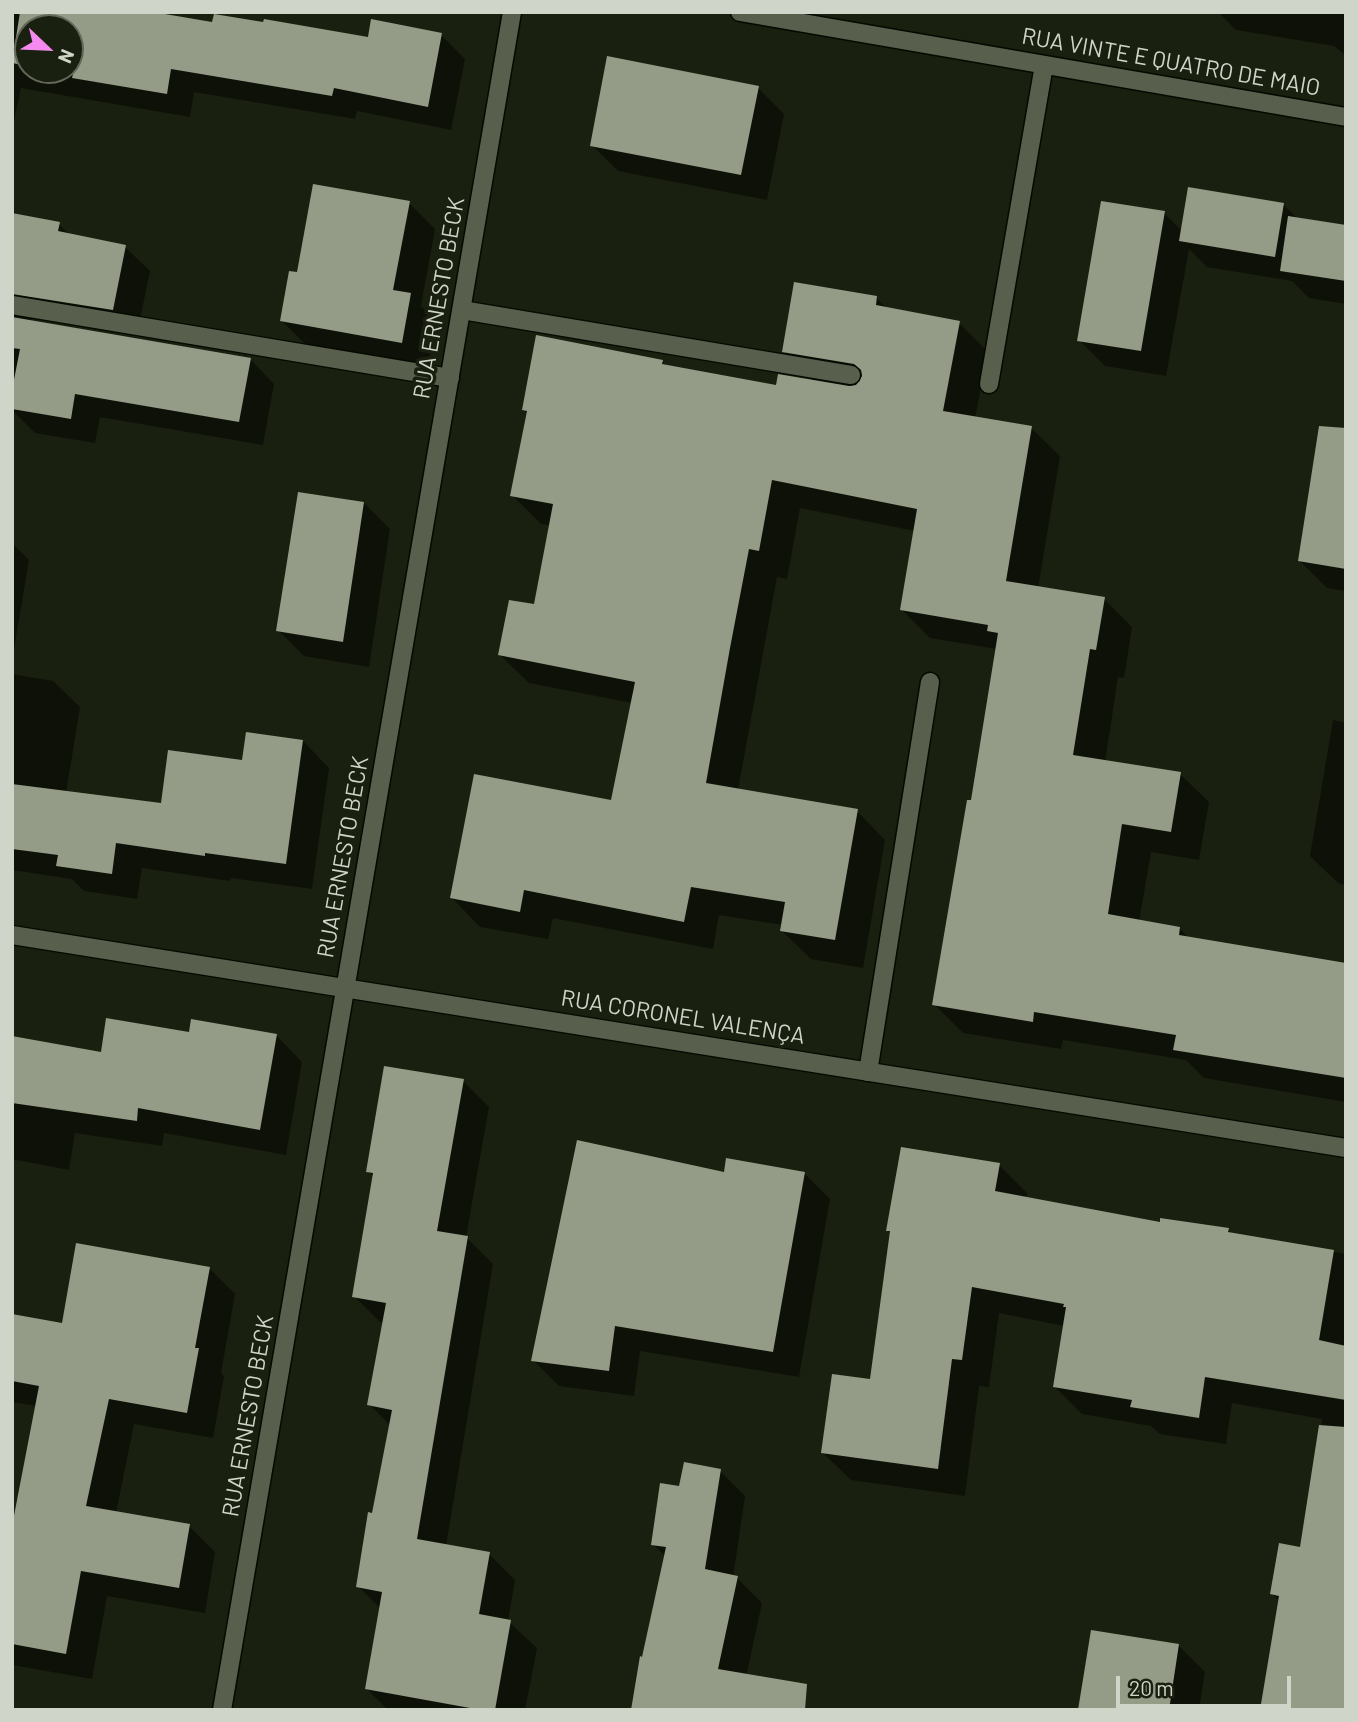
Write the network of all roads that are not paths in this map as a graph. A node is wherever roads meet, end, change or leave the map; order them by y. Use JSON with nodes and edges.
{"nodes":[{"id":1,"x":512,"y":12,"type":"edge"},
{"id":2,"x":740,"y":12,"type":"edge"},
{"id":3,"x":1044,"y":65,"type":"junction"},
{"id":4,"x":1346,"y":117,"type":"edge"},
{"id":5,"x":12,"y":305,"type":"edge"},
{"id":6,"x":462,"y":310,"type":"junction"},
{"id":7,"x":851,"y":375,"type":"dead end"},
{"id":8,"x":450,"y":378,"type":"junction"},
{"id":9,"x":989,"y":384,"type":"dead end"},
{"id":10,"x":930,"y":682,"type":"dead end"},
{"id":11,"x":12,"y":935,"type":"edge"},
{"id":12,"x":345,"y":988,"type":"junction"},
{"id":13,"x":868,"y":1072,"type":"junction"},
{"id":14,"x":1346,"y":1148,"type":"edge"},
{"id":15,"x":222,"y":1710,"type":"edge"}],
"edges":[{"from":1,"to":6,"type":"street","name":"RUA ERNESTO BECK"},
{"from":2,"to":3,"type":"street","name":"RUA VINTE E QUATRO DE MAIO"},
{"from":3,"to":4,"type":"street","name":"RUA VINTE E QUATRO DE MAIO"},
{"from":3,"to":9,"type":"street"},
{"from":5,"to":8,"type":"street"},
{"from":6,"to":7,"type":"street"},
{"from":6,"to":8,"type":"street","name":"RUA ERNESTO BECK"},
{"from":8,"to":12,"type":"street","name":"RUA ERNESTO BECK"},
{"from":10,"to":13,"type":"street"},
{"from":11,"to":12,"type":"street","name":"RUA CORONEL VALENÇA"},
{"from":12,"to":13,"type":"street","name":"RUA CORONEL VALENÇA"},
{"from":12,"to":15,"type":"street","name":"RUA ERNESTO BECK"},
{"from":13,"to":14,"type":"street","name":"RUA CORONEL VALENÇA"}]}
